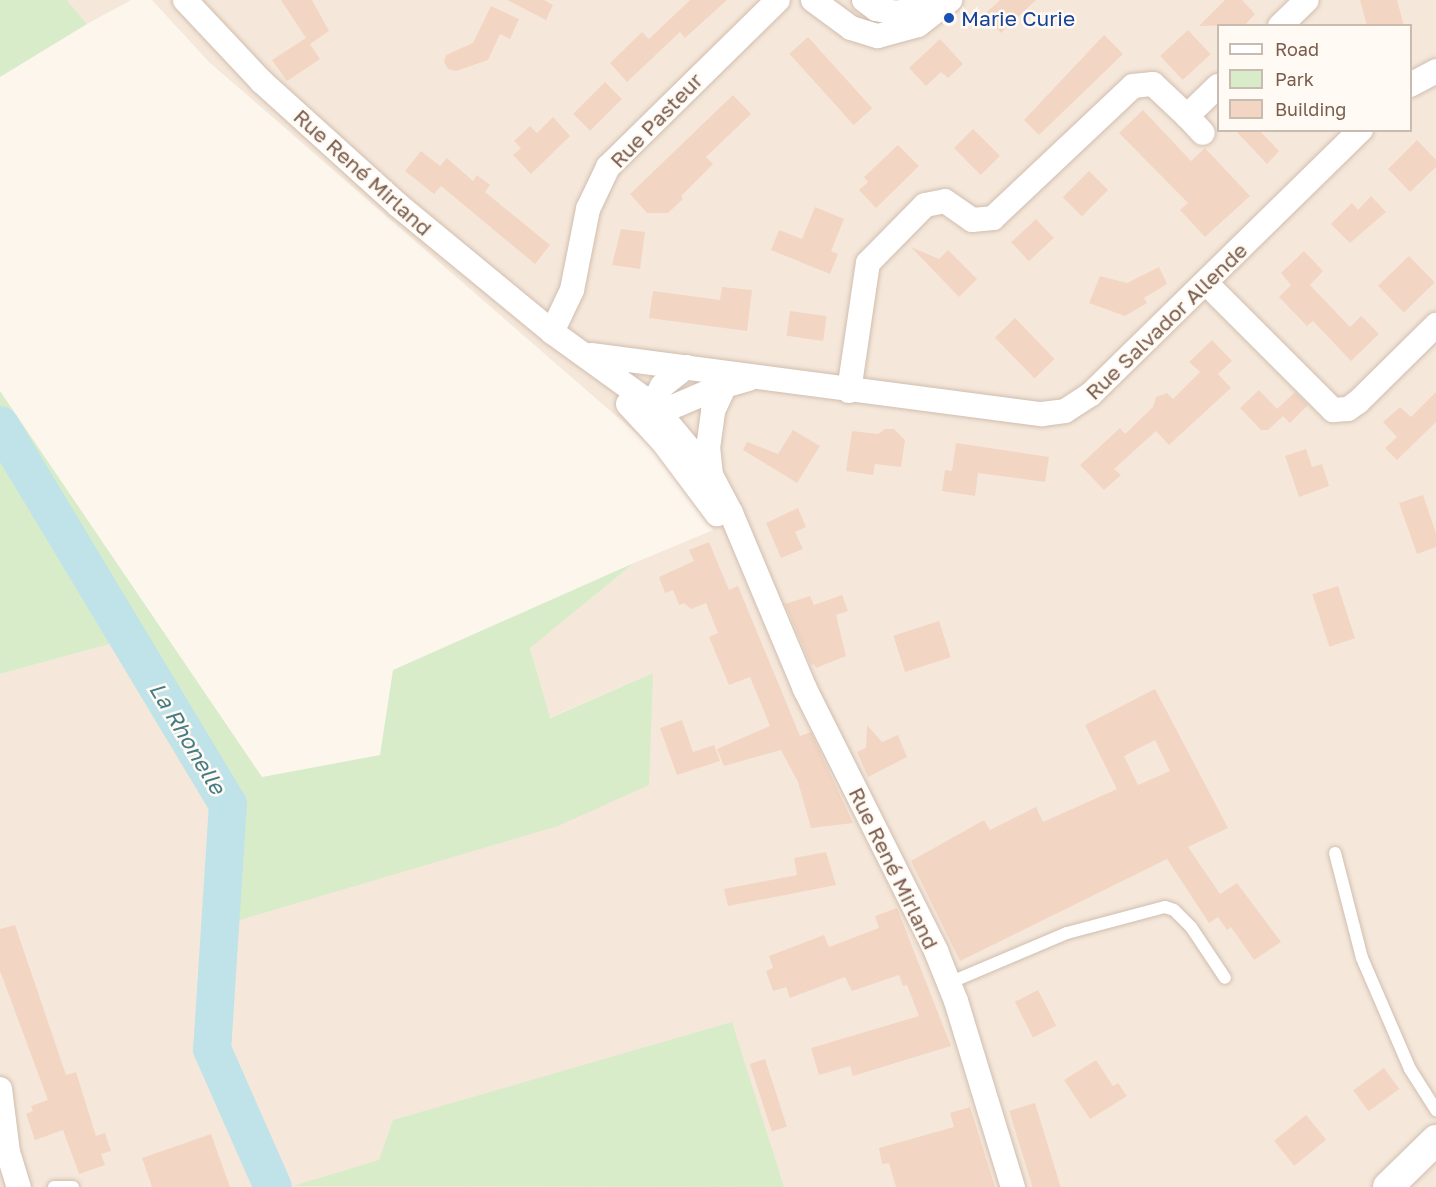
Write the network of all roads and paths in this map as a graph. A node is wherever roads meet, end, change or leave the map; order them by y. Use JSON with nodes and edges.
{"nodes":[{"id":1,"x":184,"y":0,"type":"edge"},
{"id":2,"x":778,"y":0,"type":"edge"},
{"id":3,"x":813,"y":0,"type":"edge"},
{"id":4,"x":864,"y":0,"type":"edge"},
{"id":5,"x":948,"y":0,"type":"edge"},
{"id":6,"x":1307,"y":0,"type":"edge"},
{"id":7,"x":1282,"y":24,"type":"edge"},
{"id":8,"x":1436,"y":71,"type":"edge"},
{"id":9,"x":1412,"y":84,"type":"edge"},
{"id":10,"x":1217,"y":88,"type":"edge"},
{"id":11,"x":1359,"y":132,"type":"edge"},
{"id":12,"x":1206,"y":283,"type":"junction"},
{"id":13,"x":1436,"y":325,"type":"edge"},
{"id":14,"x":552,"y":332,"type":"junction"},
{"id":15,"x":589,"y":355,"type":"junction"},
{"id":16,"x":686,"y":367,"type":"junction"},
{"id":17,"x":752,"y":379,"type":"junction"},
{"id":18,"x":725,"y":385,"type":"junction"},
{"id":19,"x":849,"y":391,"type":"junction"},
{"id":20,"x":652,"y":412,"type":"junction"},
{"id":21,"x":711,"y":475,"type":"junction"},
{"id":22,"x":748,"y":560,"type":"junction"},
{"id":23,"x":1335,"y":853,"type":"dead end"},
{"id":24,"x":1225,"y":978,"type":"dead end"},
{"id":25,"x":949,"y":983,"type":"junction"},
{"id":26,"x":0,"y":1089,"type":"edge"},
{"id":27,"x":1436,"y":1110,"type":"edge"},
{"id":28,"x":1436,"y":1140,"type":"edge"},
{"id":29,"x":20,"y":1187,"type":"edge"},
{"id":30,"x":54,"y":1187,"type":"edge"},
{"id":31,"x":73,"y":1187,"type":"edge"},
{"id":32,"x":1013,"y":1187,"type":"edge"},
{"id":33,"x":1388,"y":1187,"type":"edge"}],
"edges":[{"from":1,"to":14,"type":"street","name":"Rue René Mirland"},
{"from":2,"to":14,"type":"street","name":"Rue Pasteur"},
{"from":3,"to":5,"type":"street"},
{"from":4,"to":5,"type":"street"},
{"from":6,"to":7,"type":"street"},
{"from":8,"to":9,"type":"street"},
{"from":10,"to":19,"type":"street"},
{"from":11,"to":12,"type":"street","name":"Rue Salvador Allende"},
{"from":12,"to":13,"type":"street"},
{"from":12,"to":19,"type":"street","name":"Rue Salvador Allende"},
{"from":14,"to":15,"type":"street","name":"Rue René Mirland"},
{"from":14,"to":20,"type":"street","name":"Rue René Mirland"},
{"from":15,"to":16,"type":"street","name":"Rue Salvador Allende"},
{"from":15,"to":20,"type":"street","name":"Rue René Mirland"},
{"from":16,"to":17,"type":"street","name":"Rue Salvador Allende"},
{"from":16,"to":20,"type":"street"},
{"from":17,"to":18,"type":"street","name":"Rue Salvador Allende"},
{"from":17,"to":19,"type":"street","name":"Rue Salvador Allende"},
{"from":18,"to":20,"type":"street","name":"Rue Salvador Allende"},
{"from":18,"to":21,"type":"street","name":"Rue René Mirland"},
{"from":20,"to":21,"type":"street","name":"Rue René Mirland"},
{"from":20,"to":22,"type":"street","name":"Rue René Mirland"},
{"from":21,"to":22,"type":"street","name":"Rue René Mirland"},
{"from":22,"to":25,"type":"street","name":"Rue René Mirland"},
{"from":23,"to":27,"type":"lane"},
{"from":24,"to":25,"type":"lane"},
{"from":25,"to":32,"type":"street","name":"Rue René Mirland"},
{"from":26,"to":29,"type":"street"},
{"from":28,"to":33,"type":"street"},
{"from":30,"to":31,"type":"lane"}]}
